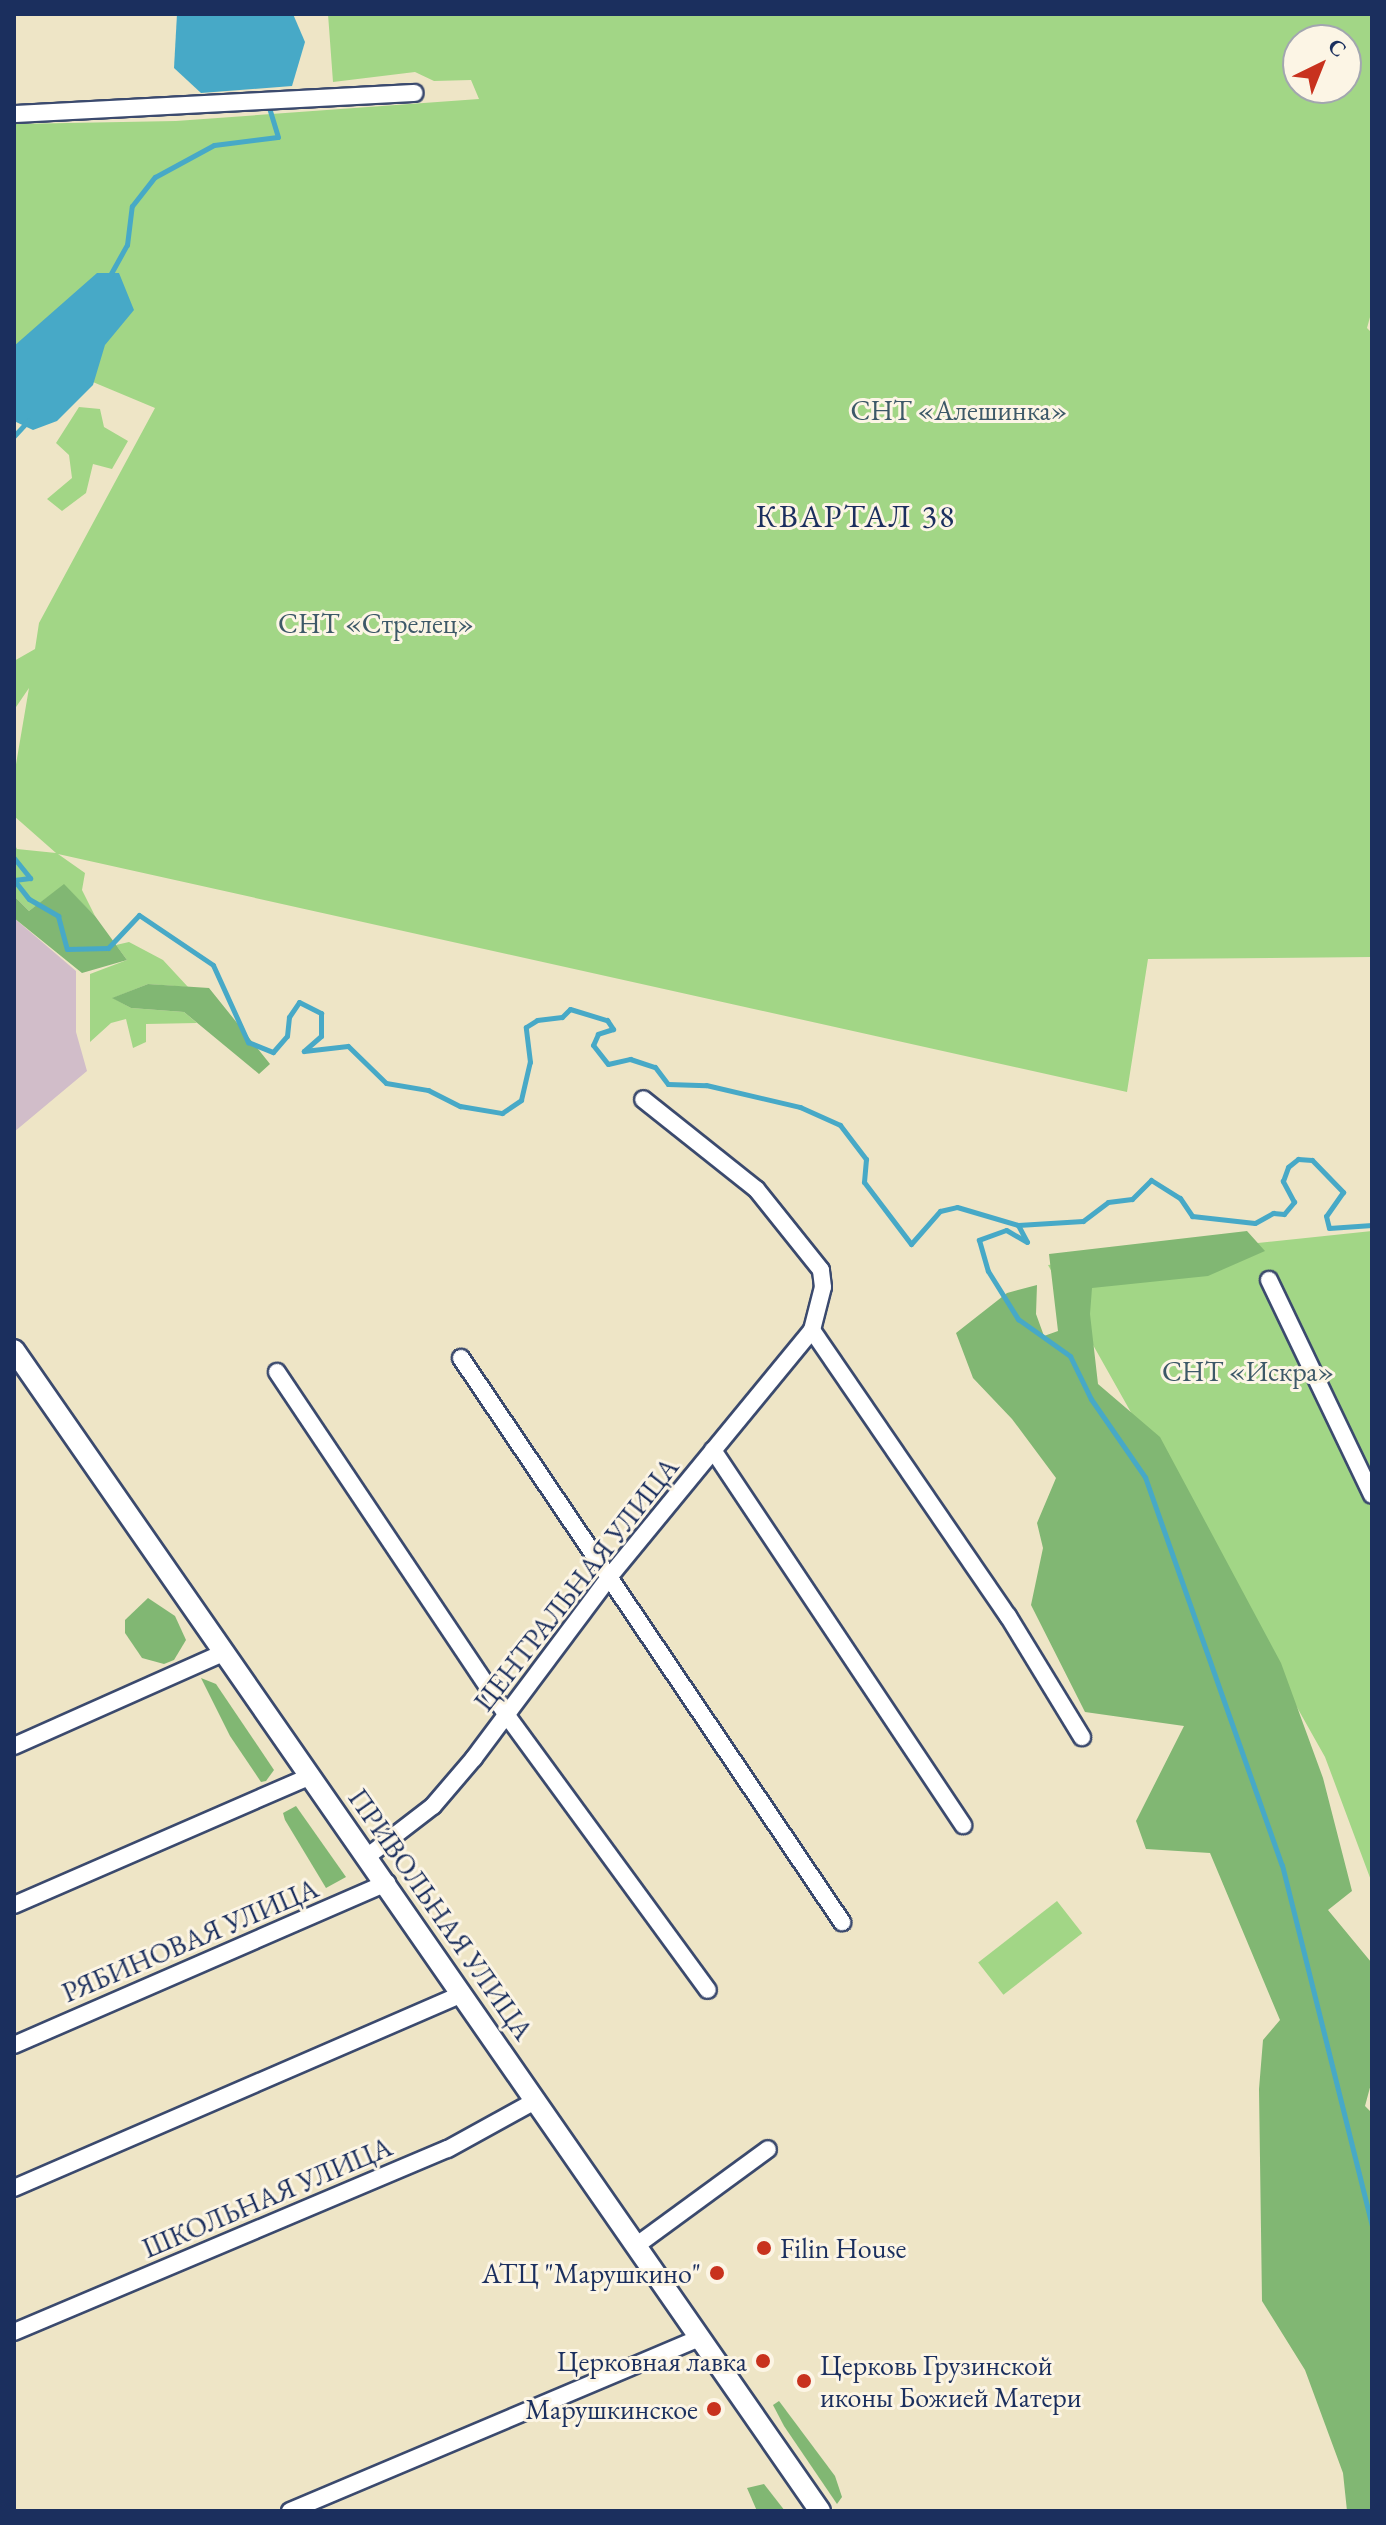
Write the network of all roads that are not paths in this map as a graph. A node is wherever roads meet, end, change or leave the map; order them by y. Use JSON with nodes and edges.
{"nodes":[{"id":1,"x":414,"y":93,"type":"dead end"},
{"id":2,"x":14,"y":114,"type":"edge"},
{"id":3,"x":643,"y":1099,"type":"dead end"},
{"id":4,"x":1269,"y":1280,"type":"dead end"},
{"id":5,"x":812,"y":1330,"type":"junction"},
{"id":6,"x":14,"y":1350,"type":"edge"},
{"id":7,"x":461,"y":1358,"type":"dead end"},
{"id":8,"x":277,"y":1372,"type":"dead end"},
{"id":9,"x":713,"y":1450,"type":"junction"},
{"id":10,"x":1372,"y":1495,"type":"edge"},
{"id":11,"x":610,"y":1576,"type":"junction"},
{"id":12,"x":223,"y":1653,"type":"junction"},
{"id":13,"x":508,"y":1717,"type":"junction"},
{"id":14,"x":1082,"y":1737,"type":"dead end"},
{"id":15,"x":14,"y":1746,"type":"edge"},
{"id":16,"x":311,"y":1776,"type":"junction"},
{"id":17,"x":963,"y":1825,"type":"dead end"},
{"id":18,"x":368,"y":1856,"type":"junction"},
{"id":19,"x":387,"y":1883,"type":"junction"},
{"id":20,"x":14,"y":1905,"type":"edge"},
{"id":21,"x":842,"y":1922,"type":"dead end"},
{"id":22,"x":708,"y":1990,"type":"dead end"},
{"id":23,"x":462,"y":1994,"type":"junction"},
{"id":24,"x":14,"y":2045,"type":"edge"},
{"id":25,"x":535,"y":2101,"type":"junction"},
{"id":26,"x":768,"y":2149,"type":"dead end"},
{"id":27,"x":14,"y":2188,"type":"edge"},
{"id":28,"x":637,"y":2245,"type":"junction"},
{"id":29,"x":14,"y":2332,"type":"edge"},
{"id":30,"x":701,"y":2337,"type":"junction"},
{"id":31,"x":290,"y":2511,"type":"edge"},
{"id":32,"x":820,"y":2511,"type":"edge"}],
"edges":[{"from":1,"to":2,"type":"street"},
{"from":3,"to":5,"type":"street"},
{"from":4,"to":10,"type":"street"},
{"from":5,"to":9,"type":"street","name":"ЦЕНТРАЛЬНАЯ УЛИЦА"},
{"from":5,"to":14,"type":"street"},
{"from":6,"to":12,"type":"street","name":"ПРИВОЛЬНАЯ УЛИЦА"},
{"from":7,"to":11,"type":"street"},
{"from":8,"to":13,"type":"street"},
{"from":9,"to":11,"type":"street","name":"ЦЕНТРАЛЬНАЯ УЛИЦА"},
{"from":9,"to":17,"type":"street"},
{"from":11,"to":13,"type":"street","name":"ЦЕНТРАЛЬНАЯ УЛИЦА"},
{"from":11,"to":21,"type":"street"},
{"from":12,"to":15,"type":"street"},
{"from":12,"to":16,"type":"street","name":"ПРИВОЛЬНАЯ УЛИЦА"},
{"from":13,"to":18,"type":"street","name":"ЦЕНТРАЛЬНАЯ УЛИЦА"},
{"from":13,"to":22,"type":"street"},
{"from":16,"to":18,"type":"street","name":"ПРИВОЛЬНАЯ УЛИЦА"},
{"from":16,"to":20,"type":"street"},
{"from":18,"to":19,"type":"street","name":"ПРИВОЛЬНАЯ УЛИЦА"},
{"from":19,"to":23,"type":"street","name":"ПРИВОЛЬНАЯ УЛИЦА"},
{"from":19,"to":24,"type":"street","name":"РЯБИНОВАЯ УЛИЦА"},
{"from":23,"to":25,"type":"street","name":"ПРИВОЛЬНАЯ УЛИЦА"},
{"from":23,"to":27,"type":"street"},
{"from":25,"to":28,"type":"street","name":"ПРИВОЛЬНАЯ УЛИЦА"},
{"from":25,"to":29,"type":"street","name":"ШКОЛЬНАЯ УЛИЦА"},
{"from":26,"to":28,"type":"street"},
{"from":28,"to":30,"type":"street","name":"ПРИВОЛЬНАЯ УЛИЦА"},
{"from":30,"to":31,"type":"street"},
{"from":30,"to":32,"type":"street","name":"ПРИВОЛЬНАЯ УЛИЦА"}]}
